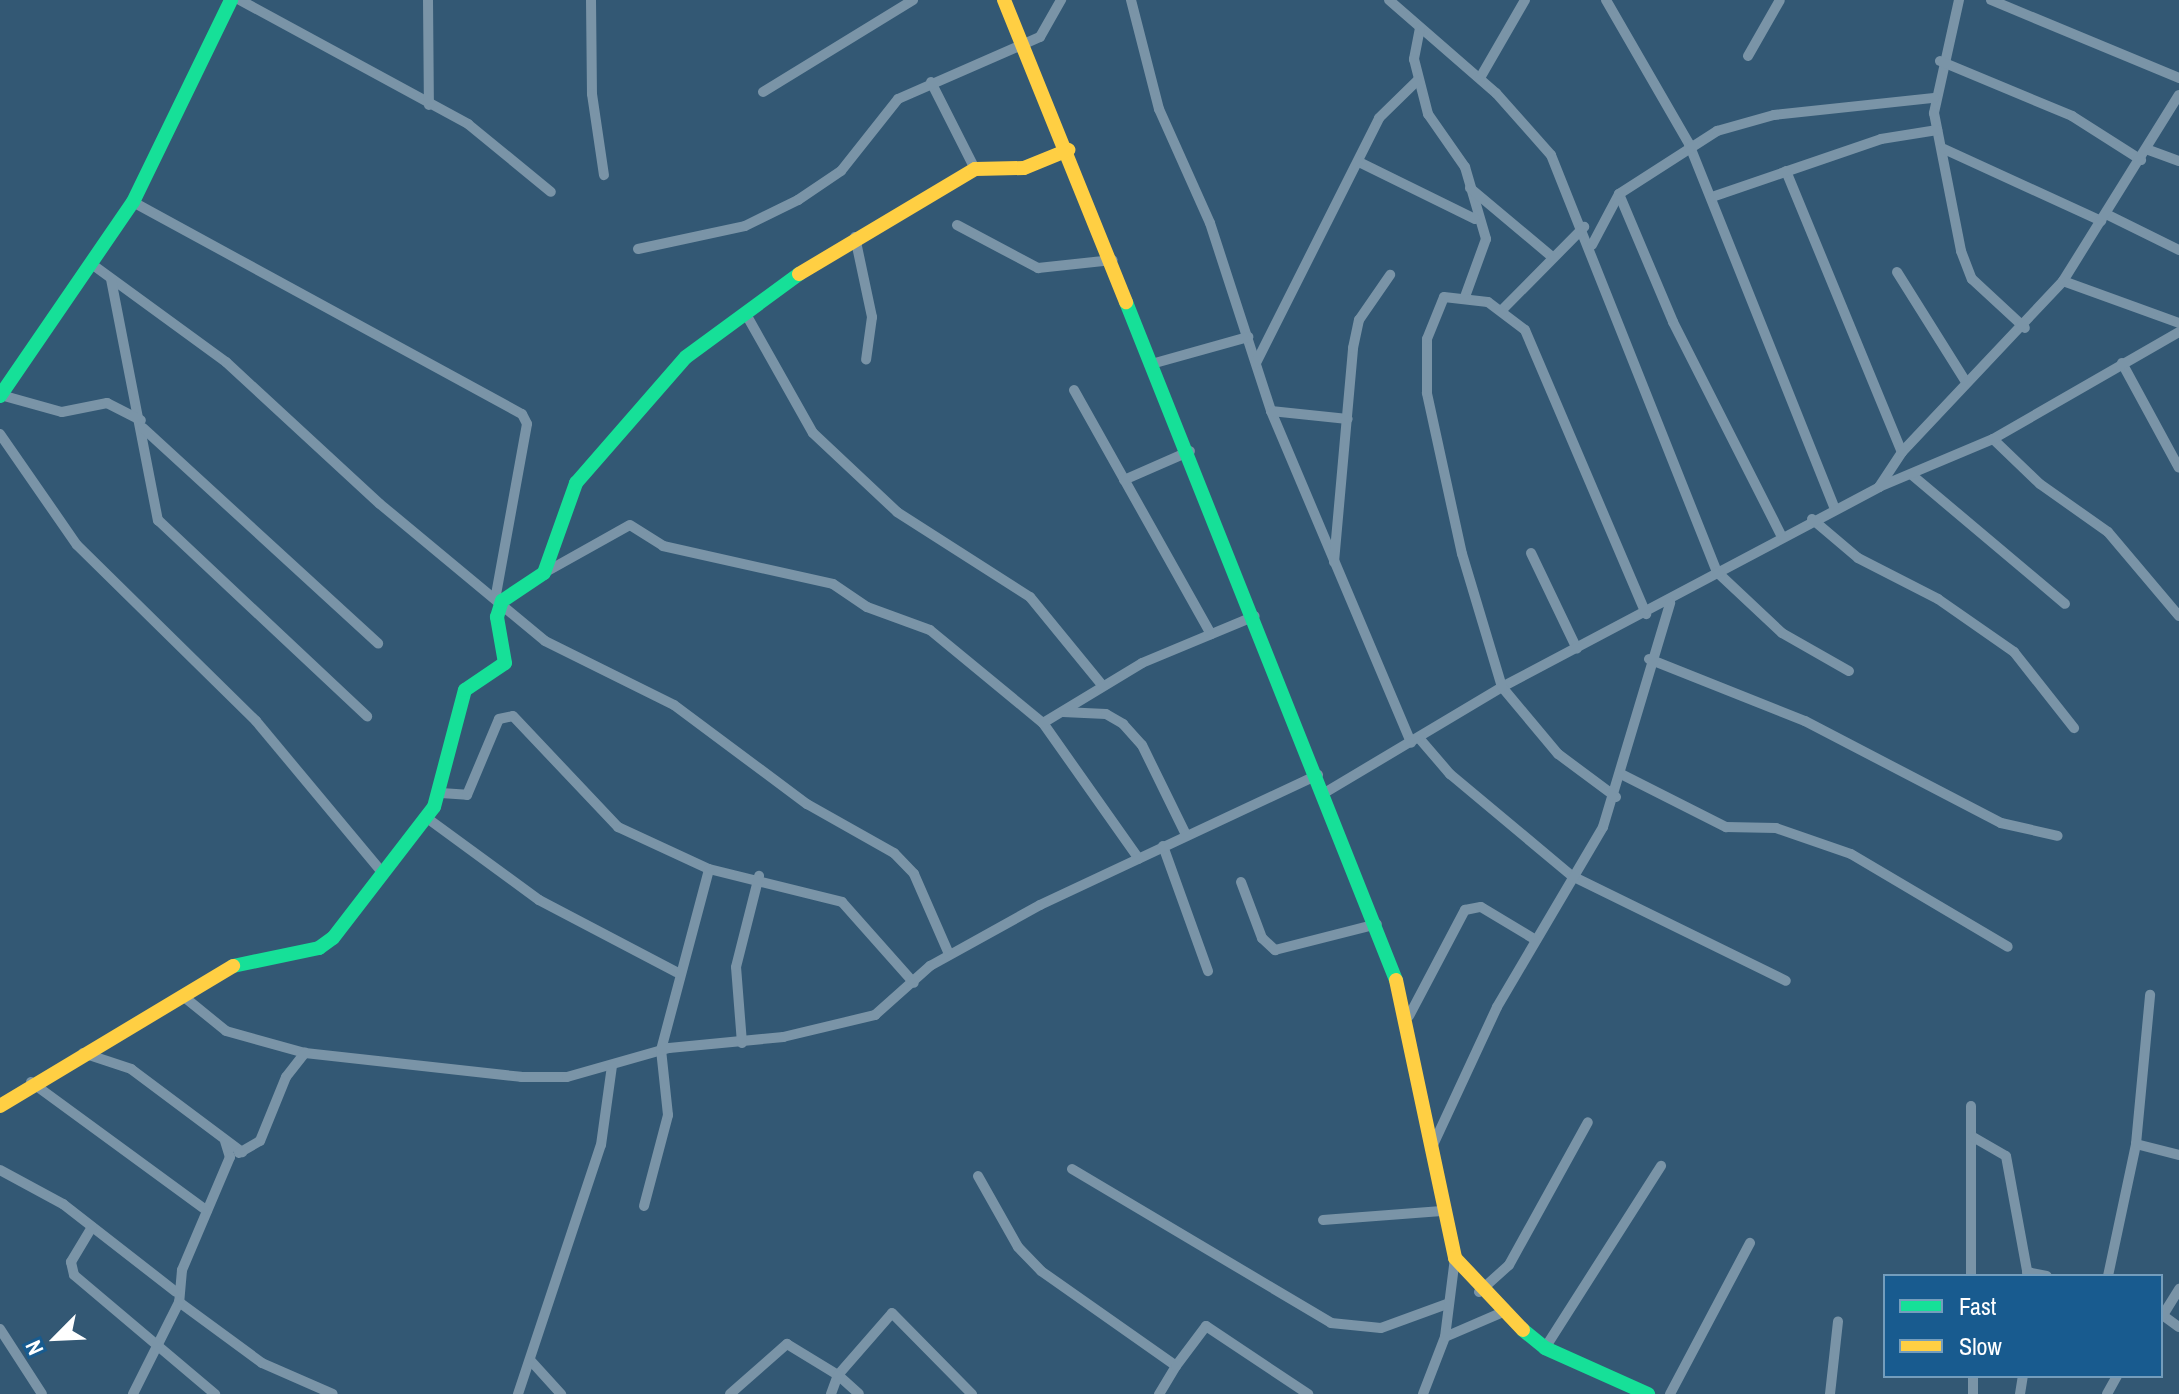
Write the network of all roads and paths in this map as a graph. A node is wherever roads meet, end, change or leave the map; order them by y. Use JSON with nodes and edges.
{"nodes":[{"id":1,"x":231,"y":0,"type":"edge"},
{"id":2,"x":240,"y":0,"type":"edge"},
{"id":3,"x":428,"y":0,"type":"edge"},
{"id":4,"x":591,"y":0,"type":"edge"},
{"id":5,"x":913,"y":0,"type":"edge"},
{"id":6,"x":1004,"y":0,"type":"edge"},
{"id":7,"x":1061,"y":0,"type":"edge"},
{"id":8,"x":1131,"y":0,"type":"edge"},
{"id":9,"x":1389,"y":0,"type":"edge"},
{"id":10,"x":1525,"y":0,"type":"edge"},
{"id":11,"x":1606,"y":0,"type":"edge"},
{"id":12,"x":1780,"y":0,"type":"edge"},
{"id":13,"x":1959,"y":0,"type":"edge"},
{"id":14,"x":1991,"y":0,"type":"edge"},
{"id":15,"x":1420,"y":28,"type":"junction"},
{"id":16,"x":1023,"y":45,"type":"junction"},
{"id":17,"x":1748,"y":56,"type":"dead end"},
{"id":18,"x":1940,"y":61,"type":"junction"},
{"id":19,"x":1480,"y":78,"type":"junction"},
{"id":20,"x":2179,"y":78,"type":"edge"},
{"id":21,"x":1418,"y":80,"type":"junction"},
{"id":22,"x":931,"y":82,"type":"junction"},
{"id":23,"x":763,"y":92,"type":"dead end"},
{"id":24,"x":2179,"y":95,"type":"edge"},
{"id":25,"x":1934,"y":98,"type":"junction"},
{"id":26,"x":429,"y":105,"type":"junction"},
{"id":27,"x":1937,"y":130,"type":"junction"},
{"id":28,"x":1689,"y":144,"type":"junction"},
{"id":29,"x":1944,"y":149,"type":"junction"},
{"id":30,"x":2146,"y":149,"type":"junction"},
{"id":31,"x":1068,"y":150,"type":"junction"},
{"id":32,"x":2141,"y":160,"type":"junction"},
{"id":33,"x":2179,"y":161,"type":"edge"},
{"id":34,"x":1361,"y":163,"type":"junction"},
{"id":35,"x":975,"y":169,"type":"junction"},
{"id":36,"x":1786,"y":171,"type":"junction"},
{"id":37,"x":604,"y":175,"type":"dead end"},
{"id":38,"x":1470,"y":188,"type":"junction"},
{"id":39,"x":551,"y":192,"type":"dead end"},
{"id":40,"x":1619,"y":194,"type":"junction"},
{"id":41,"x":1712,"y":197,"type":"junction"},
{"id":42,"x":133,"y":202,"type":"junction"},
{"id":43,"x":2104,"y":218,"type":"junction"},
{"id":44,"x":1475,"y":219,"type":"junction"},
{"id":45,"x":957,"y":225,"type":"dead end"},
{"id":46,"x":1584,"y":227,"type":"junction"},
{"id":47,"x":855,"y":237,"type":"junction"},
{"id":48,"x":1592,"y":245,"type":"junction"},
{"id":49,"x":638,"y":249,"type":"dead end"},
{"id":50,"x":2179,"y":250,"type":"edge"},
{"id":51,"x":1551,"y":256,"type":"junction"},
{"id":52,"x":1113,"y":260,"type":"junction"},
{"id":53,"x":93,"y":265,"type":"junction"},
{"id":54,"x":1897,"y":272,"type":"dead end"},
{"id":55,"x":1390,"y":275,"type":"dead end"},
{"id":56,"x":111,"y":279,"type":"junction"},
{"id":57,"x":2063,"y":281,"type":"junction"},
{"id":58,"x":1466,"y":294,"type":"junction"},
{"id":59,"x":1502,"y":310,"type":"junction"},
{"id":60,"x":747,"y":316,"type":"junction"},
{"id":61,"x":2179,"y":323,"type":"edge"},
{"id":62,"x":2025,"y":328,"type":"junction"},
{"id":63,"x":2179,"y":332,"type":"edge"},
{"id":64,"x":1248,"y":337,"type":"junction"},
{"id":65,"x":866,"y":360,"type":"dead end"},
{"id":66,"x":1155,"y":363,"type":"junction"},
{"id":67,"x":1256,"y":363,"type":"junction"},
{"id":68,"x":2122,"y":363,"type":"junction"},
{"id":69,"x":1966,"y":382,"type":"junction"},
{"id":70,"x":1074,"y":390,"type":"dead end"},
{"id":71,"x":0,"y":396,"type":"edge"},
{"id":72,"x":1271,"y":411,"type":"junction"},
{"id":73,"x":1348,"y":419,"type":"junction"},
{"id":74,"x":142,"y":424,"type":"junction"},
{"id":75,"x":0,"y":434,"type":"edge"},
{"id":76,"x":1993,"y":439,"type":"junction"},
{"id":77,"x":1190,"y":451,"type":"junction"},
{"id":78,"x":1902,"y":452,"type":"junction"},
{"id":79,"x":2179,"y":468,"type":"edge"},
{"id":80,"x":1912,"y":475,"type":"junction"},
{"id":81,"x":1124,"y":480,"type":"junction"},
{"id":82,"x":1879,"y":487,"type":"junction"},
{"id":83,"x":1834,"y":507,"type":"junction"},
{"id":84,"x":1812,"y":519,"type":"junction"},
{"id":85,"x":1781,"y":535,"type":"junction"},
{"id":86,"x":1531,"y":553,"type":"dead end"},
{"id":87,"x":1333,"y":564,"type":"junction"},
{"id":88,"x":1717,"y":572,"type":"junction"},
{"id":89,"x":544,"y":573,"type":"junction"},
{"id":90,"x":499,"y":598,"type":"junction"},
{"id":91,"x":1670,"y":602,"type":"junction"},
{"id":92,"x":2065,"y":604,"type":"dead end"},
{"id":93,"x":1646,"y":614,"type":"junction"},
{"id":94,"x":1255,"y":616,"type":"junction"},
{"id":95,"x":2179,"y":616,"type":"edge"},
{"id":96,"x":1211,"y":634,"type":"junction"},
{"id":97,"x":378,"y":643,"type":"dead end"},
{"id":98,"x":1577,"y":649,"type":"junction"},
{"id":99,"x":1649,"y":659,"type":"junction"},
{"id":100,"x":1849,"y":671,"type":"dead end"},
{"id":101,"x":1102,"y":685,"type":"junction"},
{"id":102,"x":1502,"y":687,"type":"junction"},
{"id":103,"x":1063,"y":712,"type":"junction"},
{"id":104,"x":367,"y":716,"type":"dead end"},
{"id":105,"x":1043,"y":723,"type":"junction"},
{"id":106,"x":2074,"y":728,"type":"dead end"},
{"id":107,"x":1415,"y":741,"type":"junction"},
{"id":108,"x":1621,"y":774,"type":"junction"},
{"id":109,"x":1318,"y":775,"type":"junction"},
{"id":110,"x":1326,"y":792,"type":"junction"},
{"id":111,"x":441,"y":793,"type":"junction"},
{"id":112,"x":1616,"y":797,"type":"junction"},
{"id":113,"x":427,"y":818,"type":"junction"},
{"id":114,"x":1186,"y":835,"type":"junction"},
{"id":115,"x":2058,"y":836,"type":"dead end"},
{"id":116,"x":1163,"y":846,"type":"junction"},
{"id":117,"x":1139,"y":859,"type":"junction"},
{"id":118,"x":709,"y":869,"type":"junction"},
{"id":119,"x":380,"y":870,"type":"junction"},
{"id":120,"x":759,"y":876,"type":"junction"},
{"id":121,"x":1572,"y":876,"type":"junction"},
{"id":122,"x":1241,"y":882,"type":"dead end"},
{"id":123,"x":1377,"y":924,"type":"junction"},
{"id":124,"x":1536,"y":940,"type":"junction"},
{"id":125,"x":2008,"y":947,"type":"dead end"},
{"id":126,"x":949,"y":954,"type":"junction"},
{"id":127,"x":1208,"y":971,"type":"dead end"},
{"id":128,"x":676,"y":972,"type":"junction"},
{"id":129,"x":1786,"y":981,"type":"dead end"},
{"id":130,"x":914,"y":983,"type":"junction"},
{"id":131,"x":2150,"y":995,"type":"dead end"},
{"id":132,"x":183,"y":996,"type":"junction"},
{"id":133,"x":1408,"y":1016,"type":"junction"},
{"id":134,"x":742,"y":1043,"type":"junction"},
{"id":135,"x":661,"y":1050,"type":"junction"},
{"id":136,"x":81,"y":1053,"type":"junction"},
{"id":137,"x":305,"y":1053,"type":"junction"},
{"id":138,"x":612,"y":1066,"type":"junction"},
{"id":139,"x":30,"y":1081,"type":"junction"},
{"id":140,"x":0,"y":1106,"type":"edge"},
{"id":141,"x":1971,"y":1106,"type":"dead end"},
{"id":142,"x":1588,"y":1122,"type":"dead end"},
{"id":143,"x":1973,"y":1137,"type":"junction"},
{"id":144,"x":225,"y":1141,"type":"junction"},
{"id":145,"x":2136,"y":1144,"type":"junction"},
{"id":146,"x":1431,"y":1151,"type":"junction"},
{"id":147,"x":242,"y":1152,"type":"junction"},
{"id":148,"x":2179,"y":1155,"type":"edge"},
{"id":149,"x":230,"y":1157,"type":"junction"},
{"id":150,"x":1661,"y":1166,"type":"dead end"},
{"id":151,"x":1072,"y":1169,"type":"dead end"},
{"id":152,"x":0,"y":1170,"type":"edge"},
{"id":153,"x":978,"y":1176,"type":"dead end"},
{"id":154,"x":644,"y":1206,"type":"dead end"},
{"id":155,"x":207,"y":1211,"type":"junction"},
{"id":156,"x":1442,"y":1211,"type":"junction"},
{"id":157,"x":1323,"y":1220,"type":"dead end"},
{"id":158,"x":92,"y":1227,"type":"junction"},
{"id":159,"x":1750,"y":1243,"type":"dead end"},
{"id":160,"x":1455,"y":1258,"type":"junction"},
{"id":161,"x":1971,"y":1274,"type":"edge"},
{"id":162,"x":2027,"y":1274,"type":"edge"},
{"id":163,"x":2108,"y":1274,"type":"edge"},
{"id":164,"x":2179,"y":1289,"type":"edge"},
{"id":165,"x":1479,"y":1292,"type":"junction"},
{"id":166,"x":177,"y":1297,"type":"junction"},
{"id":167,"x":1447,"y":1304,"type":"junction"},
{"id":168,"x":1501,"y":1313,"type":"junction"},
{"id":169,"x":2163,"y":1313,"type":"edge"},
{"id":170,"x":2163,"y":1315,"type":"edge"},
{"id":171,"x":1838,"y":1321,"type":"dead end"},
{"id":172,"x":2179,"y":1327,"type":"edge"},
{"id":173,"x":0,"y":1329,"type":"edge"},
{"id":174,"x":1445,"y":1337,"type":"junction"},
{"id":175,"x":1545,"y":1348,"type":"junction"},
{"id":176,"x":156,"y":1349,"type":"junction"},
{"id":177,"x":531,"y":1361,"type":"junction"},
{"id":178,"x":1176,"y":1366,"type":"junction"},
{"id":179,"x":838,"y":1375,"type":"junction"},
{"id":180,"x":42,"y":1394,"type":"edge"},
{"id":181,"x":133,"y":1394,"type":"edge"},
{"id":182,"x":215,"y":1394,"type":"edge"},
{"id":183,"x":333,"y":1394,"type":"edge"},
{"id":184,"x":518,"y":1394,"type":"edge"},
{"id":185,"x":561,"y":1394,"type":"edge"},
{"id":186,"x":730,"y":1394,"type":"edge"},
{"id":187,"x":831,"y":1394,"type":"edge"},
{"id":188,"x":859,"y":1394,"type":"edge"},
{"id":189,"x":972,"y":1394,"type":"edge"},
{"id":190,"x":1159,"y":1394,"type":"edge"},
{"id":191,"x":1308,"y":1394,"type":"edge"},
{"id":192,"x":1423,"y":1394,"type":"edge"},
{"id":193,"x":1648,"y":1394,"type":"edge"},
{"id":194,"x":1670,"y":1394,"type":"edge"},
{"id":195,"x":1830,"y":1394,"type":"edge"}],
"edges":[{"from":1,"to":42,"type":"street"},
{"from":2,"to":26,"type":"street"},
{"from":3,"to":26,"type":"street"},
{"from":4,"to":37,"type":"street"},
{"from":5,"to":23,"type":"street"},
{"from":6,"to":16,"type":"street"},
{"from":7,"to":16,"type":"street"},
{"from":8,"to":64,"type":"street"},
{"from":9,"to":15,"type":"street"},
{"from":10,"to":19,"type":"street"},
{"from":11,"to":28,"type":"street"},
{"from":12,"to":17,"type":"street"},
{"from":13,"to":18,"type":"street"},
{"from":14,"to":20,"type":"street"},
{"from":15,"to":19,"type":"street"},
{"from":15,"to":21,"type":"street"},
{"from":16,"to":22,"type":"street"},
{"from":16,"to":31,"type":"street"},
{"from":18,"to":25,"type":"street"},
{"from":18,"to":32,"type":"street"},
{"from":19,"to":46,"type":"street"},
{"from":21,"to":34,"type":"street"},
{"from":21,"to":38,"type":"street"},
{"from":22,"to":35,"type":"street"},
{"from":22,"to":49,"type":"street"},
{"from":24,"to":30,"type":"street"},
{"from":25,"to":27,"type":"street"},
{"from":25,"to":28,"type":"street"},
{"from":26,"to":39,"type":"street"},
{"from":27,"to":29,"type":"street"},
{"from":27,"to":36,"type":"street"},
{"from":28,"to":40,"type":"street"},
{"from":28,"to":41,"type":"street"},
{"from":29,"to":43,"type":"street"},
{"from":29,"to":62,"type":"street"},
{"from":30,"to":32,"type":"street"},
{"from":30,"to":33,"type":"street"},
{"from":31,"to":35,"type":"street"},
{"from":31,"to":52,"type":"street"},
{"from":32,"to":43,"type":"street"},
{"from":34,"to":44,"type":"street"},
{"from":34,"to":67,"type":"street"},
{"from":35,"to":47,"type":"street"},
{"from":36,"to":41,"type":"street"},
{"from":36,"to":78,"type":"street"},
{"from":38,"to":44,"type":"street"},
{"from":38,"to":51,"type":"street"},
{"from":40,"to":48,"type":"street"},
{"from":40,"to":85,"type":"street"},
{"from":41,"to":83,"type":"street"},
{"from":42,"to":53,"type":"street"},
{"from":42,"to":90,"type":"street"},
{"from":43,"to":50,"type":"street"},
{"from":43,"to":57,"type":"street"},
{"from":44,"to":58,"type":"street"},
{"from":45,"to":52,"type":"street"},
{"from":46,"to":48,"type":"street"},
{"from":46,"to":51,"type":"street"},
{"from":47,"to":60,"type":"street"},
{"from":47,"to":65,"type":"street"},
{"from":48,"to":88,"type":"street"},
{"from":51,"to":59,"type":"street"},
{"from":52,"to":66,"type":"street"},
{"from":53,"to":56,"type":"street"},
{"from":53,"to":71,"type":"street"},
{"from":54,"to":69,"type":"street"},
{"from":55,"to":73,"type":"street"},
{"from":56,"to":74,"type":"street"},
{"from":56,"to":90,"type":"street"},
{"from":57,"to":61,"type":"street"},
{"from":57,"to":62,"type":"street"},
{"from":58,"to":59,"type":"street"},
{"from":58,"to":102,"type":"street"},
{"from":59,"to":93,"type":"street"},
{"from":60,"to":89,"type":"street"},
{"from":60,"to":101,"type":"street"},
{"from":62,"to":69,"type":"street"},
{"from":63,"to":68,"type":"street"},
{"from":64,"to":66,"type":"street"},
{"from":64,"to":67,"type":"street"},
{"from":66,"to":77,"type":"street"},
{"from":67,"to":72,"type":"street"},
{"from":68,"to":76,"type":"street"},
{"from":68,"to":79,"type":"street"},
{"from":69,"to":78,"type":"street"},
{"from":70,"to":81,"type":"street"},
{"from":71,"to":74,"type":"street"},
{"from":72,"to":73,"type":"street"},
{"from":72,"to":87,"type":"street"},
{"from":73,"to":87,"type":"street"},
{"from":74,"to":97,"type":"street"},
{"from":74,"to":104,"type":"street"},
{"from":75,"to":119,"type":"street"},
{"from":76,"to":80,"type":"street"},
{"from":76,"to":95,"type":"street"},
{"from":77,"to":81,"type":"street"},
{"from":77,"to":94,"type":"street"},
{"from":78,"to":82,"type":"street"},
{"from":80,"to":82,"type":"street"},
{"from":80,"to":92,"type":"street"},
{"from":81,"to":96,"type":"street"},
{"from":82,"to":83,"type":"street"},
{"from":83,"to":84,"type":"street"},
{"from":84,"to":85,"type":"street"},
{"from":84,"to":106,"type":"street"},
{"from":85,"to":88,"type":"street"},
{"from":86,"to":98,"type":"street"},
{"from":87,"to":107,"type":"street"},
{"from":88,"to":91,"type":"street"},
{"from":88,"to":100,"type":"street"},
{"from":89,"to":90,"type":"street"},
{"from":89,"to":105,"type":"street"},
{"from":90,"to":111,"type":"street"},
{"from":90,"to":126,"type":"street"},
{"from":91,"to":93,"type":"street"},
{"from":91,"to":99,"type":"street"},
{"from":93,"to":98,"type":"street"},
{"from":94,"to":96,"type":"street"},
{"from":94,"to":109,"type":"street"},
{"from":96,"to":101,"type":"street"},
{"from":98,"to":102,"type":"street"},
{"from":99,"to":108,"type":"street"},
{"from":99,"to":115,"type":"street"},
{"from":101,"to":103,"type":"street"},
{"from":102,"to":107,"type":"street"},
{"from":102,"to":112,"type":"street"},
{"from":103,"to":105,"type":"street"},
{"from":103,"to":114,"type":"street"},
{"from":105,"to":117,"type":"street"},
{"from":107,"to":110,"type":"street"},
{"from":107,"to":121,"type":"street"},
{"from":108,"to":112,"type":"street"},
{"from":108,"to":125,"type":"street"},
{"from":109,"to":110,"type":"street"},
{"from":109,"to":114,"type":"street"},
{"from":110,"to":123,"type":"street"},
{"from":111,"to":113,"type":"street"},
{"from":111,"to":118,"type":"street"},
{"from":112,"to":121,"type":"street"},
{"from":113,"to":119,"type":"street"},
{"from":113,"to":128,"type":"street"},
{"from":114,"to":116,"type":"street"},
{"from":116,"to":117,"type":"street"},
{"from":116,"to":127,"type":"street"},
{"from":117,"to":126,"type":"street"},
{"from":118,"to":120,"type":"street"},
{"from":118,"to":128,"type":"street"},
{"from":119,"to":132,"type":"street"},
{"from":120,"to":130,"type":"street"},
{"from":120,"to":134,"type":"street"},
{"from":121,"to":124,"type":"street"},
{"from":121,"to":129,"type":"street"},
{"from":122,"to":123,"type":"street"},
{"from":123,"to":133,"type":"street"},
{"from":124,"to":133,"type":"street"},
{"from":124,"to":146,"type":"street"},
{"from":126,"to":130,"type":"street"},
{"from":128,"to":135,"type":"street"},
{"from":130,"to":134,"type":"street"},
{"from":131,"to":145,"type":"street"},
{"from":132,"to":136,"type":"street"},
{"from":132,"to":137,"type":"street"},
{"from":133,"to":146,"type":"street"},
{"from":134,"to":135,"type":"street"},
{"from":135,"to":138,"type":"street"},
{"from":135,"to":154,"type":"street"},
{"from":136,"to":139,"type":"street"},
{"from":136,"to":144,"type":"street"},
{"from":137,"to":138,"type":"street"},
{"from":137,"to":147,"type":"street"},
{"from":138,"to":177,"type":"street"},
{"from":139,"to":140,"type":"street"},
{"from":139,"to":155,"type":"street"},
{"from":141,"to":143,"type":"street"},
{"from":142,"to":165,"type":"street"},
{"from":143,"to":161,"type":"street"},
{"from":143,"to":162,"type":"street"},
{"from":144,"to":147,"type":"street"},
{"from":144,"to":149,"type":"street"},
{"from":145,"to":148,"type":"street"},
{"from":145,"to":163,"type":"street"},
{"from":146,"to":156,"type":"street"},
{"from":147,"to":149,"type":"street"},
{"from":149,"to":155,"type":"street"},
{"from":150,"to":175,"type":"street"},
{"from":151,"to":167,"type":"street"},
{"from":152,"to":158,"type":"street"},
{"from":153,"to":178,"type":"street"},
{"from":155,"to":166,"type":"street"},
{"from":156,"to":157,"type":"street"},
{"from":156,"to":160,"type":"street"},
{"from":158,"to":166,"type":"street"},
{"from":158,"to":176,"type":"street"},
{"from":159,"to":194,"type":"street"},
{"from":160,"to":165,"type":"street"},
{"from":160,"to":167,"type":"street"},
{"from":164,"to":169,"type":"street"},
{"from":165,"to":168,"type":"street"},
{"from":166,"to":176,"type":"street"},
{"from":166,"to":183,"type":"street"},
{"from":167,"to":174,"type":"street"},
{"from":168,"to":174,"type":"street"},
{"from":168,"to":175,"type":"street"},
{"from":170,"to":172,"type":"street"},
{"from":171,"to":195,"type":"street"},
{"from":173,"to":180,"type":"street"},
{"from":174,"to":192,"type":"street"},
{"from":175,"to":193,"type":"street"},
{"from":176,"to":181,"type":"street"},
{"from":176,"to":182,"type":"street"},
{"from":177,"to":184,"type":"street"},
{"from":177,"to":185,"type":"street"},
{"from":178,"to":190,"type":"street"},
{"from":178,"to":191,"type":"street"},
{"from":179,"to":186,"type":"street"},
{"from":179,"to":187,"type":"street"},
{"from":179,"to":188,"type":"street"},
{"from":179,"to":189,"type":"street"}]}
